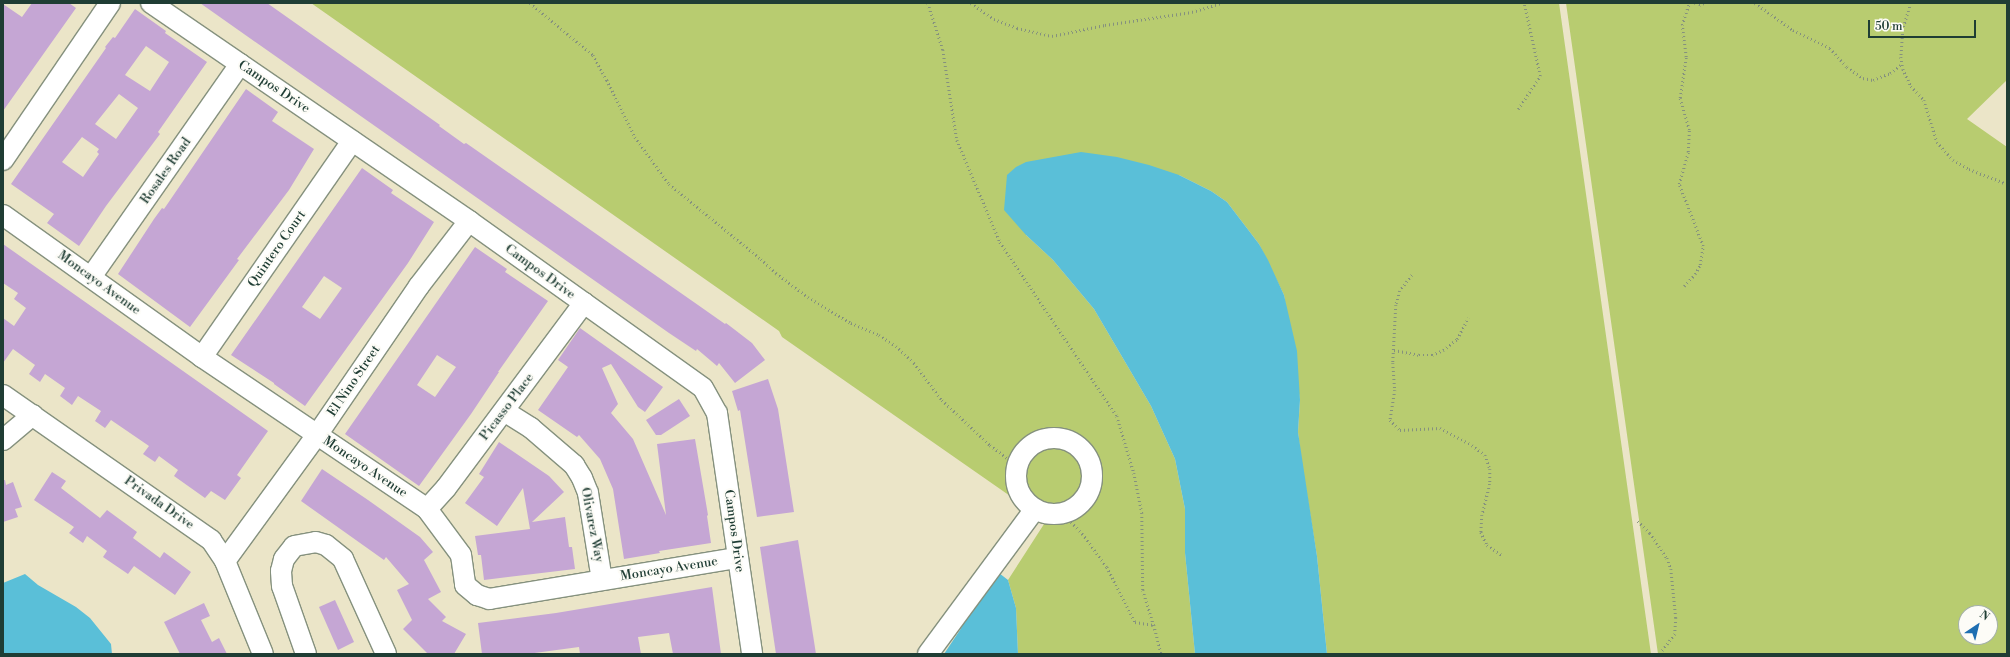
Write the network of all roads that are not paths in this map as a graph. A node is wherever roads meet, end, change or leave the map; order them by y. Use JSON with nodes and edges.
{"nodes":[{"id":1,"x":110,"y":3,"type":"edge"},
{"id":2,"x":151,"y":3,"type":"edge"},
{"id":3,"x":240,"y":64,"type":"junction"},
{"id":4,"x":352,"y":141,"type":"junction"},
{"id":5,"x":3,"y":160,"type":"edge"},
{"id":6,"x":3,"y":215,"type":"edge"},
{"id":7,"x":469,"y":220,"type":"junction"},
{"id":8,"x":91,"y":278,"type":"junction"},
{"id":9,"x":584,"y":303,"type":"junction"},
{"id":10,"x":202,"y":358,"type":"junction"},
{"id":11,"x":3,"y":395,"type":"edge"},
{"id":12,"x":504,"y":411,"type":"junction"},
{"id":13,"x":32,"y":415,"type":"junction"},
{"id":14,"x":317,"y":435,"type":"junction"},
{"id":15,"x":3,"y":440,"type":"edge"},
{"id":16,"x":428,"y":509,"type":"junction"},
{"id":17,"x":1035,"y":509,"type":"junction"},
{"id":18,"x":738,"y":558,"type":"junction"},
{"id":19,"x":225,"y":561,"type":"junction"},
{"id":20,"x":602,"y":580,"type":"junction"},
{"id":21,"x":262,"y":654,"type":"edge"},
{"id":22,"x":306,"y":654,"type":"edge"},
{"id":23,"x":386,"y":654,"type":"edge"},
{"id":24,"x":752,"y":654,"type":"edge"},
{"id":25,"x":928,"y":654,"type":"edge"}],
"edges":[{"from":1,"to":5,"type":"street"},
{"from":2,"to":3,"type":"street","name":"Campos Drive"},
{"from":3,"to":4,"type":"street","name":"Campos Drive"},
{"from":3,"to":8,"type":"street","name":"Rosales Road"},
{"from":4,"to":7,"type":"street","name":"Campos Drive"},
{"from":4,"to":10,"type":"street","name":"Quintero Court"},
{"from":6,"to":8,"type":"street","name":"Moncayo Avenue"},
{"from":7,"to":9,"type":"street","name":"Campos Drive"},
{"from":7,"to":14,"type":"street","name":"El Nino Street"},
{"from":8,"to":10,"type":"street","name":"Moncayo Avenue"},
{"from":9,"to":12,"type":"street","name":"Picasso Place"},
{"from":9,"to":18,"type":"street","name":"Campos Drive"},
{"from":10,"to":14,"type":"street","name":"Moncayo Avenue"},
{"from":11,"to":13,"type":"street","name":"Privada Drive"},
{"from":12,"to":16,"type":"street","name":"Picasso Place"},
{"from":12,"to":20,"type":"street","name":"Olivarez Way"},
{"from":13,"to":15,"type":"street"},
{"from":13,"to":19,"type":"street","name":"Privada Drive"},
{"from":14,"to":16,"type":"street","name":"Moncayo Avenue"},
{"from":14,"to":19,"type":"street","name":"El Nino Street"},
{"from":16,"to":20,"type":"street","name":"Moncayo Avenue"},
{"from":17,"to":17,"type":"street"},
{"from":17,"to":25,"type":"street"},
{"from":18,"to":20,"type":"street","name":"Moncayo Avenue"},
{"from":18,"to":24,"type":"street","name":"Campos Drive"},
{"from":19,"to":21,"type":"street","name":"Privada Drive"},
{"from":22,"to":23,"type":"street"}]}
